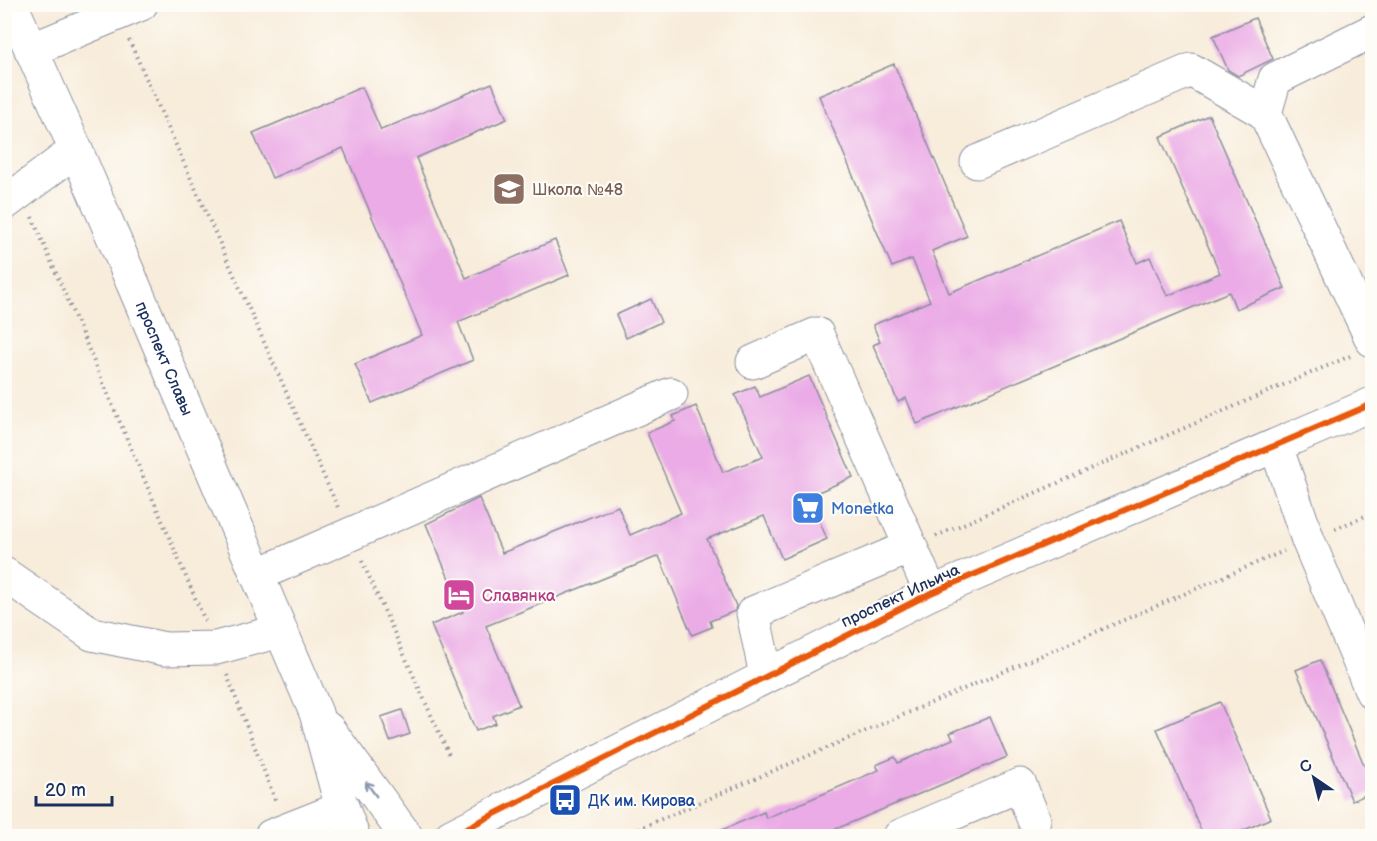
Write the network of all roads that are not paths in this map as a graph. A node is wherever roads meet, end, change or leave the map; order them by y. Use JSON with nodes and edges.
{"nodes":[{"id":1,"x":11,"y":4,"type":"edge"},
{"id":2,"x":129,"y":9,"type":"edge"},
{"id":3,"x":1372,"y":31,"type":"edge"},
{"id":4,"x":31,"y":50,"type":"junction"},
{"id":5,"x":1265,"y":113,"type":"junction"},
{"id":6,"x":76,"y":150,"type":"junction"},
{"id":7,"x":977,"y":162,"type":"dead end"},
{"id":8,"x":13,"y":198,"type":"edge"},
{"id":9,"x":1366,"y":327,"type":"edge"},
{"id":10,"x":753,"y":362,"type":"dead end"},
{"id":11,"x":671,"y":394,"type":"dead end"},
{"id":12,"x":1372,"y":404,"type":"edge"},
{"id":13,"x":1276,"y":446,"type":"junction"},
{"id":14,"x":910,"y":547,"type":"junction"},
{"id":15,"x":4,"y":574,"type":"edge"},
{"id":16,"x":257,"y":575,"type":"junction"},
{"id":17,"x":931,"y":593,"type":"junction"},
{"id":18,"x":280,"y":631,"type":"junction"},
{"id":19,"x":1363,"y":643,"type":"edge"},
{"id":20,"x":766,"y":675,"type":"junction"},
{"id":21,"x":1372,"y":692,"type":"edge"},
{"id":22,"x":316,"y":713,"type":"junction"},
{"id":23,"x":1034,"y":820,"type":"dead end"},
{"id":24,"x":348,"y":822,"type":"edge"},
{"id":25,"x":279,"y":833,"type":"edge"},
{"id":26,"x":406,"y":837,"type":"edge"},
{"id":27,"x":451,"y":837,"type":"edge"},
{"id":28,"x":900,"y":837,"type":"edge"}],
"edges":[{"from":1,"to":4,"type":"main road","name":"проспект Славы"},
{"from":2,"to":4,"type":"main road"},
{"from":3,"to":5,"type":"main road"},
{"from":4,"to":6,"type":"main road","name":"проспект Славы"},
{"from":5,"to":7,"type":"main road"},
{"from":5,"to":9,"type":"main road"},
{"from":6,"to":8,"type":"main road"},
{"from":6,"to":16,"type":"main road","name":"проспект Славы"},
{"from":10,"to":14,"type":"main road"},
{"from":11,"to":16,"type":"main road"},
{"from":12,"to":13,"type":"main road","name":"проспект Ильича"},
{"from":13,"to":17,"type":"main road","name":"проспект Ильича"},
{"from":13,"to":19,"type":"main road"},
{"from":14,"to":17,"type":"main road"},
{"from":14,"to":20,"type":"main road"},
{"from":15,"to":18,"type":"main road"},
{"from":16,"to":18,"type":"main road","name":"проспект Славы"},
{"from":17,"to":20,"type":"main road","name":"проспект Ильича"},
{"from":18,"to":22,"type":"main road","name":"проспект Славы"},
{"from":19,"to":21,"type":"main road"},
{"from":20,"to":27,"type":"main road","name":"проспект Ильича"},
{"from":22,"to":24,"type":"main road","name":"проспект Славы"},
{"from":26,"to":22,"type":"main road","name":"проспект Славы","one_way":true},
{"from":23,"to":28,"type":"main road"},
{"from":24,"to":25,"type":"main road"}]}
